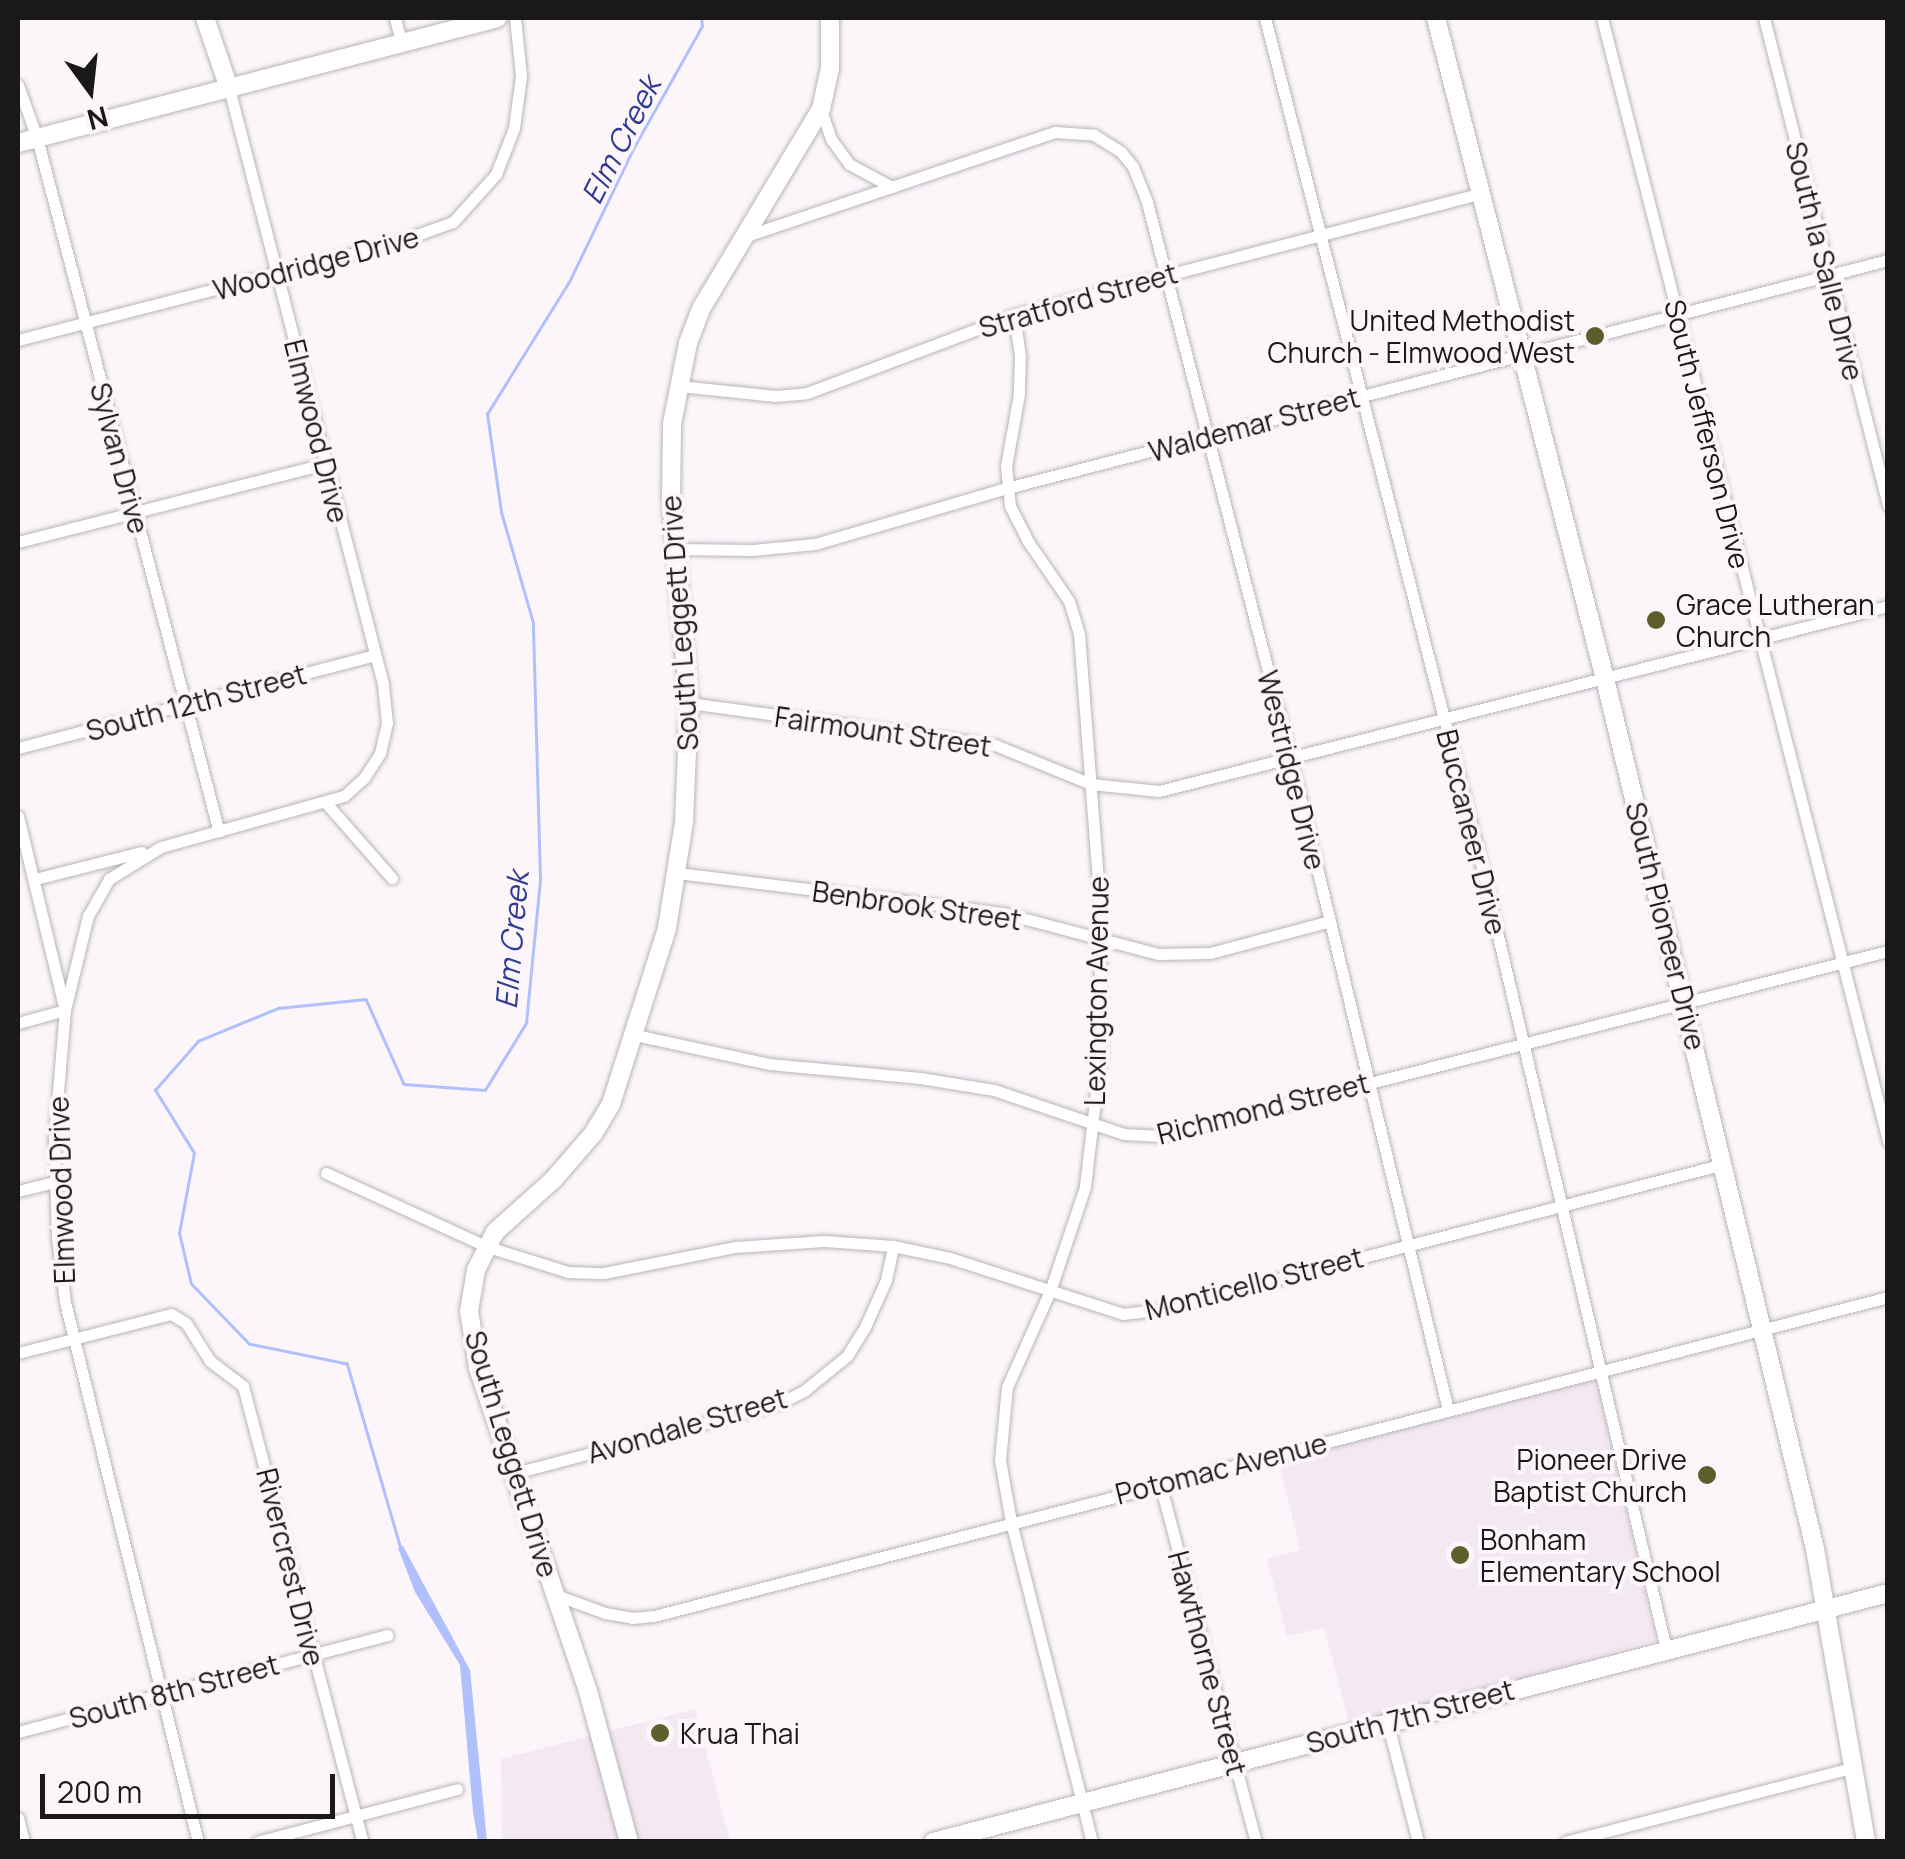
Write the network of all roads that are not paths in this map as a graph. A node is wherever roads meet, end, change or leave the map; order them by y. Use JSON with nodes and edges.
{"nodes":[{"id":1,"x":204,"y":18,"type":"edge"},
{"id":2,"x":395,"y":18,"type":"edge"},
{"id":3,"x":496,"y":18,"type":"edge"},
{"id":4,"x":515,"y":18,"type":"edge"},
{"id":5,"x":830,"y":18,"type":"edge"},
{"id":6,"x":1265,"y":18,"type":"edge"},
{"id":7,"x":1436,"y":18,"type":"edge"},
{"id":8,"x":1602,"y":18,"type":"edge"},
{"id":9,"x":1764,"y":18,"type":"edge"},
{"id":10,"x":401,"y":42,"type":"junction"},
{"id":11,"x":18,"y":86,"type":"edge"},
{"id":12,"x":229,"y":88,"type":"junction"},
{"id":13,"x":820,"y":109,"type":"junction"},
{"id":14,"x":37,"y":138,"type":"junction"},
{"id":15,"x":18,"y":143,"type":"edge"},
{"id":16,"x":892,"y":187,"type":"junction"},
{"id":17,"x":1481,"y":194,"type":"junction"},
{"id":18,"x":1321,"y":234,"type":"junction"},
{"id":19,"x":742,"y":238,"type":"junction"},
{"id":20,"x":1888,"y":260,"type":"edge"},
{"id":21,"x":276,"y":274,"type":"junction"},
{"id":22,"x":1165,"y":274,"type":"junction"},
{"id":23,"x":1828,"y":275,"type":"junction"},
{"id":24,"x":1014,"y":314,"type":"junction"},
{"id":25,"x":1677,"y":315,"type":"junction"},
{"id":26,"x":84,"y":323,"type":"junction"},
{"id":27,"x":18,"y":340,"type":"edge"},
{"id":28,"x":1523,"y":356,"type":"junction"},
{"id":29,"x":678,"y":386,"type":"junction"},
{"id":30,"x":1361,"y":396,"type":"junction"},
{"id":31,"x":1208,"y":436,"type":"junction"},
{"id":32,"x":325,"y":464,"type":"junction"},
{"id":33,"x":1007,"y":488,"type":"junction"},
{"id":34,"x":1888,"y":505,"type":"edge"},
{"id":35,"x":135,"y":512,"type":"junction"},
{"id":36,"x":18,"y":542,"type":"edge"},
{"id":37,"x":676,"y":549,"type":"junction"},
{"id":38,"x":1888,"y":606,"type":"edge"},
{"id":39,"x":1760,"y":639,"type":"junction"},
{"id":40,"x":374,"y":656,"type":"junction"},
{"id":41,"x":1605,"y":678,"type":"junction"},
{"id":42,"x":186,"y":704,"type":"junction"},
{"id":43,"x":689,"y":704,"type":"junction"},
{"id":44,"x":1445,"y":720,"type":"junction"},
{"id":45,"x":18,"y":748,"type":"edge"},
{"id":46,"x":1290,"y":760,"type":"junction"},
{"id":47,"x":1091,"y":784,"type":"junction"},
{"id":48,"x":326,"y":803,"type":"junction"},
{"id":49,"x":18,"y":816,"type":"edge"},
{"id":50,"x":219,"y":832,"type":"junction"},
{"id":51,"x":161,"y":847,"type":"junction"},
{"id":52,"x":677,"y":873,"type":"junction"},
{"id":53,"x":392,"y":878,"type":"dead end"},
{"id":54,"x":35,"y":879,"type":"junction"},
{"id":55,"x":1330,"y":921,"type":"junction"},
{"id":56,"x":1100,"y":939,"type":"junction"},
{"id":57,"x":1888,"y":951,"type":"edge"},
{"id":58,"x":1842,"y":962,"type":"junction"},
{"id":59,"x":1684,"y":1001,"type":"junction"},
{"id":60,"x":65,"y":1010,"type":"junction"},
{"id":61,"x":18,"y":1023,"type":"edge"},
{"id":62,"x":635,"y":1036,"type":"junction"},
{"id":63,"x":1524,"y":1044,"type":"junction"},
{"id":64,"x":1369,"y":1083,"type":"junction"},
{"id":65,"x":1094,"y":1124,"type":"junction"},
{"id":66,"x":1888,"y":1141,"type":"edge"},
{"id":67,"x":1724,"y":1164,"type":"junction"},
{"id":68,"x":326,"y":1173,"type":"dead end"},
{"id":69,"x":54,"y":1182,"type":"junction"},
{"id":70,"x":18,"y":1191,"type":"edge"},
{"id":71,"x":1563,"y":1205,"type":"junction"},
{"id":72,"x":1407,"y":1244,"type":"junction"},
{"id":73,"x":893,"y":1246,"type":"junction"},
{"id":74,"x":488,"y":1247,"type":"junction"},
{"id":75,"x":1050,"y":1291,"type":"junction"},
{"id":76,"x":1888,"y":1296,"type":"edge"},
{"id":77,"x":1762,"y":1327,"type":"junction"},
{"id":78,"x":71,"y":1339,"type":"junction"},
{"id":79,"x":18,"y":1352,"type":"edge"},
{"id":80,"x":1600,"y":1369,"type":"junction"},
{"id":81,"x":1448,"y":1410,"type":"junction"},
{"id":82,"x":516,"y":1473,"type":"junction"},
{"id":83,"x":1160,"y":1484,"type":"junction"},
{"id":84,"x":1010,"y":1522,"type":"junction"},
{"id":85,"x":1888,"y":1593,"type":"edge"},
{"id":86,"x":556,"y":1595,"type":"junction"},
{"id":87,"x":1828,"y":1608,"type":"junction"},
{"id":88,"x":388,"y":1635,"type":"dead end"},
{"id":89,"x":1666,"y":1649,"type":"junction"},
{"id":90,"x":312,"y":1655,"type":"junction"},
{"id":91,"x":160,"y":1695,"type":"junction"},
{"id":92,"x":1387,"y":1721,"type":"junction"},
{"id":93,"x":18,"y":1732,"type":"edge"},
{"id":94,"x":1236,"y":1763,"type":"junction"},
{"id":95,"x":1854,"y":1767,"type":"junction"},
{"id":96,"x":457,"y":1789,"type":"dead end"},
{"id":97,"x":1085,"y":1802,"type":"junction"},
{"id":98,"x":356,"y":1816,"type":"junction"},
{"id":99,"x":18,"y":1818,"type":"edge"},
{"id":100,"x":24,"y":1842,"type":"edge"},
{"id":101,"x":198,"y":1842,"type":"edge"},
{"id":102,"x":257,"y":1842,"type":"edge"},
{"id":103,"x":363,"y":1842,"type":"edge"},
{"id":104,"x":630,"y":1842,"type":"edge"},
{"id":105,"x":933,"y":1842,"type":"edge"},
{"id":106,"x":1092,"y":1842,"type":"edge"},
{"id":107,"x":1256,"y":1842,"type":"edge"},
{"id":108,"x":1418,"y":1842,"type":"edge"},
{"id":109,"x":1565,"y":1842,"type":"edge"},
{"id":110,"x":1866,"y":1842,"type":"edge"}],
"edges":[{"from":1,"to":12,"type":"street","name":"Elmwood Drive"},
{"from":2,"to":10,"type":"street"},
{"from":3,"to":10,"type":"street"},
{"from":4,"to":21,"type":"street","name":"Woodridge Drive"},
{"from":5,"to":13,"type":"street","name":"South Leggett Drive"},
{"from":6,"to":18,"type":"street","name":"Buccaneer Drive"},
{"from":7,"to":17,"type":"street","name":"South Pioneer Drive"},
{"from":8,"to":25,"type":"street","name":"South Jefferson Drive"},
{"from":9,"to":23,"type":"street","name":"South la Salle Drive"},
{"from":10,"to":12,"type":"street"},
{"from":11,"to":14,"type":"street","name":"Sylvan Drive"},
{"from":12,"to":14,"type":"street"},
{"from":12,"to":21,"type":"street","name":"Elmwood Drive"},
{"from":13,"to":16,"type":"street"},
{"from":13,"to":19,"type":"street","name":"South Leggett Drive"},
{"from":14,"to":15,"type":"street"},
{"from":14,"to":26,"type":"street","name":"Sylvan Drive"},
{"from":16,"to":19,"type":"street"},
{"from":16,"to":22,"type":"street","name":"Westridge Drive"},
{"from":17,"to":18,"type":"street","name":"Stratford Street"},
{"from":17,"to":28,"type":"street","name":"South Pioneer Drive"},
{"from":18,"to":22,"type":"street","name":"Stratford Street"},
{"from":18,"to":30,"type":"street","name":"Buccaneer Drive"},
{"from":19,"to":29,"type":"street","name":"South Leggett Drive"},
{"from":20,"to":23,"type":"street","name":"Waldemar Street"},
{"from":21,"to":26,"type":"street","name":"Woodridge Drive"},
{"from":21,"to":32,"type":"street","name":"Elmwood Drive"},
{"from":22,"to":24,"type":"street","name":"Stratford Street"},
{"from":22,"to":31,"type":"street","name":"Westridge Drive"},
{"from":23,"to":25,"type":"street","name":"Waldemar Street"},
{"from":23,"to":34,"type":"street","name":"South la Salle Drive"},
{"from":24,"to":29,"type":"street","name":"Stratford Street"},
{"from":24,"to":33,"type":"street","name":"Lexington Avenue"},
{"from":25,"to":28,"type":"street","name":"Waldemar Street"},
{"from":25,"to":39,"type":"street","name":"South Jefferson Drive"},
{"from":26,"to":27,"type":"street","name":"Woodridge Drive"},
{"from":26,"to":35,"type":"street","name":"Sylvan Drive"},
{"from":28,"to":30,"type":"street","name":"Waldemar Street"},
{"from":28,"to":41,"type":"street","name":"South Pioneer Drive"},
{"from":29,"to":37,"type":"street","name":"South Leggett Drive"},
{"from":30,"to":31,"type":"street","name":"Waldemar Street"},
{"from":30,"to":44,"type":"street","name":"Buccaneer Drive"},
{"from":31,"to":33,"type":"street","name":"Waldemar Street"},
{"from":31,"to":46,"type":"street","name":"Westridge Drive"},
{"from":32,"to":35,"type":"street"},
{"from":32,"to":40,"type":"street","name":"Elmwood Drive"},
{"from":33,"to":37,"type":"street","name":"Waldemar Street"},
{"from":33,"to":47,"type":"street","name":"Lexington Avenue"},
{"from":35,"to":36,"type":"street"},
{"from":35,"to":42,"type":"street","name":"Sylvan Drive"},
{"from":37,"to":43,"type":"street","name":"South Leggett Drive"},
{"from":38,"to":39,"type":"street","name":"Fairmount Street"},
{"from":39,"to":41,"type":"street","name":"Fairmount Street"},
{"from":39,"to":58,"type":"street","name":"South Jefferson Drive"},
{"from":40,"to":42,"type":"street","name":"South 12th Street"},
{"from":40,"to":48,"type":"street","name":"Elmwood Drive"},
{"from":41,"to":44,"type":"street","name":"Fairmount Street"},
{"from":41,"to":59,"type":"street","name":"South Pioneer Drive"},
{"from":42,"to":45,"type":"street","name":"South 12th Street"},
{"from":42,"to":50,"type":"street","name":"Sylvan Drive"},
{"from":43,"to":47,"type":"street","name":"Fairmount Street"},
{"from":43,"to":52,"type":"street","name":"South Leggett Drive"},
{"from":44,"to":46,"type":"street","name":"Fairmount Street"},
{"from":44,"to":63,"type":"street","name":"Buccaneer Drive"},
{"from":46,"to":47,"type":"street","name":"Fairmount Street"},
{"from":46,"to":55,"type":"street","name":"Westridge Drive"},
{"from":47,"to":56,"type":"street","name":"Lexington Avenue"},
{"from":48,"to":50,"type":"street","name":"Elmwood Drive"},
{"from":48,"to":53,"type":"street"},
{"from":49,"to":54,"type":"street"},
{"from":50,"to":51,"type":"street","name":"Elmwood Drive"},
{"from":51,"to":54,"type":"street"},
{"from":51,"to":60,"type":"street","name":"Elmwood Drive"},
{"from":52,"to":56,"type":"street","name":"Benbrook Street"},
{"from":52,"to":62,"type":"street","name":"South Leggett Drive"},
{"from":54,"to":60,"type":"street"},
{"from":55,"to":56,"type":"street","name":"Benbrook Street"},
{"from":55,"to":64,"type":"street","name":"Westridge Drive"},
{"from":56,"to":65,"type":"street","name":"Lexington Avenue"},
{"from":57,"to":58,"type":"street","name":"Richmond Street"},
{"from":58,"to":59,"type":"street","name":"Richmond Street"},
{"from":58,"to":66,"type":"street","name":"South Jefferson Drive"},
{"from":59,"to":63,"type":"street","name":"Richmond Street"},
{"from":59,"to":67,"type":"street","name":"South Pioneer Drive"},
{"from":60,"to":61,"type":"street"},
{"from":60,"to":69,"type":"street","name":"Elmwood Drive"},
{"from":62,"to":65,"type":"street","name":"Richmond Street"},
{"from":62,"to":74,"type":"street","name":"South Leggett Drive"},
{"from":63,"to":64,"type":"street","name":"Richmond Street"},
{"from":63,"to":71,"type":"street","name":"Buccaneer Drive"},
{"from":64,"to":65,"type":"street","name":"Richmond Street"},
{"from":64,"to":72,"type":"street","name":"Westridge Drive"},
{"from":65,"to":75,"type":"street","name":"Lexington Avenue"},
{"from":67,"to":71,"type":"street","name":"Monticello Street"},
{"from":67,"to":77,"type":"street","name":"South Pioneer Drive"},
{"from":68,"to":74,"type":"street","name":"Monticello Street"},
{"from":69,"to":70,"type":"street"},
{"from":69,"to":78,"type":"street","name":"Elmwood Drive"},
{"from":71,"to":72,"type":"street","name":"Monticello Street"},
{"from":71,"to":80,"type":"street","name":"Buccaneer Drive"},
{"from":72,"to":75,"type":"street","name":"Monticello Street"},
{"from":72,"to":81,"type":"street","name":"Westridge Drive"},
{"from":73,"to":74,"type":"street","name":"Monticello Street"},
{"from":73,"to":75,"type":"street","name":"Monticello Street"},
{"from":73,"to":82,"type":"street","name":"Avondale Street"},
{"from":74,"to":82,"type":"street","name":"South Leggett Drive"},
{"from":75,"to":84,"type":"street","name":"Lexington Avenue"},
{"from":76,"to":77,"type":"street","name":"Potomac Avenue"},
{"from":77,"to":80,"type":"street","name":"Potomac Avenue"},
{"from":77,"to":87,"type":"street","name":"South Pioneer Drive"},
{"from":78,"to":79,"type":"street"},
{"from":78,"to":90,"type":"street","name":"Rivercrest Drive"},
{"from":78,"to":91,"type":"street","name":"Elmwood Drive"},
{"from":80,"to":81,"type":"street","name":"Potomac Avenue"},
{"from":80,"to":89,"type":"street","name":"Buccaneer Drive"},
{"from":81,"to":83,"type":"street","name":"Potomac Avenue"},
{"from":82,"to":86,"type":"street","name":"South Leggett Drive"},
{"from":83,"to":84,"type":"street","name":"Potomac Avenue"},
{"from":83,"to":94,"type":"street","name":"Hawthorne Street"},
{"from":84,"to":86,"type":"street","name":"Potomac Avenue"},
{"from":84,"to":97,"type":"street","name":"Lexington Avenue"},
{"from":85,"to":87,"type":"street","name":"South 7th Street"},
{"from":86,"to":104,"type":"street","name":"South Leggett Drive"},
{"from":87,"to":89,"type":"street","name":"South 7th Street"},
{"from":87,"to":95,"type":"street","name":"South Pioneer Drive"},
{"from":88,"to":90,"type":"street","name":"South 8th Street"},
{"from":89,"to":92,"type":"street","name":"South 7th Street"},
{"from":90,"to":91,"type":"street","name":"South 8th Street"},
{"from":90,"to":98,"type":"street","name":"Rivercrest Drive"},
{"from":91,"to":93,"type":"street","name":"South 8th Street"},
{"from":91,"to":101,"type":"street","name":"Elmwood Drive"},
{"from":92,"to":94,"type":"street","name":"South 7th Street"},
{"from":92,"to":108,"type":"street"},
{"from":94,"to":97,"type":"street","name":"South 7th Street"},
{"from":94,"to":107,"type":"street","name":"Hawthorne Street"},
{"from":95,"to":109,"type":"street"},
{"from":95,"to":110,"type":"street","name":"South Pioneer Drive"},
{"from":96,"to":98,"type":"street"},
{"from":97,"to":105,"type":"street","name":"South 7th Street"},
{"from":97,"to":106,"type":"street","name":"Lexington Avenue"},
{"from":98,"to":102,"type":"street"},
{"from":98,"to":103,"type":"street","name":"Rivercrest Drive"},
{"from":99,"to":100,"type":"street"}]}
